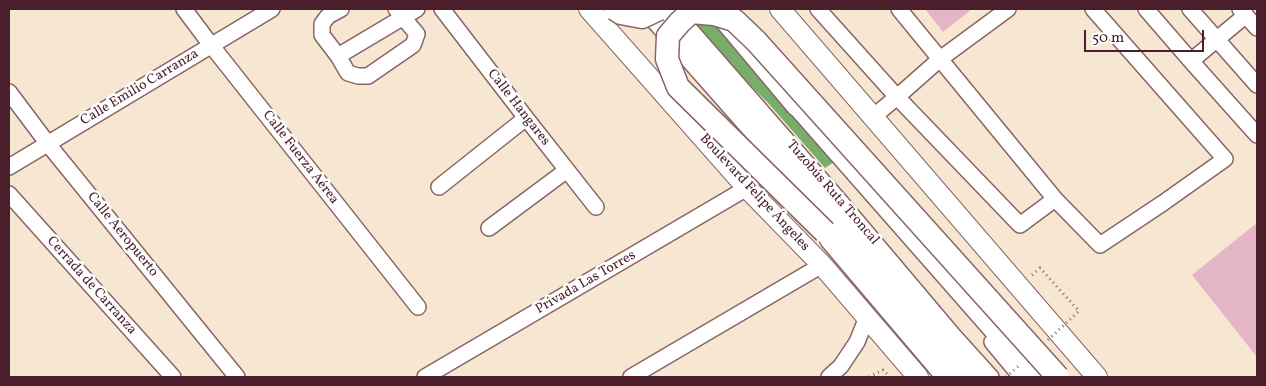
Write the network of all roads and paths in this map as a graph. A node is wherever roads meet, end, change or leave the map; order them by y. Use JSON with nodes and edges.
{"nodes":[{"id":1,"x":184,"y":9,"type":"edge"},
{"id":2,"x":272,"y":9,"type":"edge"},
{"id":3,"x":340,"y":9,"type":"edge"},
{"id":4,"x":417,"y":9,"type":"edge"},
{"id":5,"x":442,"y":9,"type":"edge"},
{"id":6,"x":589,"y":9,"type":"edge"},
{"id":7,"x":615,"y":9,"type":"edge"},
{"id":8,"x":648,"y":9,"type":"edge"},
{"id":9,"x":659,"y":9,"type":"edge"},
{"id":10,"x":780,"y":9,"type":"edge"},
{"id":11,"x":818,"y":9,"type":"edge"},
{"id":12,"x":899,"y":9,"type":"edge"},
{"id":13,"x":1008,"y":9,"type":"edge"},
{"id":14,"x":1093,"y":9,"type":"edge"},
{"id":15,"x":1146,"y":9,"type":"edge"},
{"id":16,"x":1190,"y":9,"type":"edge"},
{"id":17,"x":701,"y":10,"type":"edge"},
{"id":18,"x":1243,"y":12,"type":"edge"},
{"id":19,"x":400,"y":13,"type":"edge"},
{"id":20,"x":1257,"y":28,"type":"edge"},
{"id":21,"x":1217,"y":40,"type":"junction"},
{"id":22,"x":211,"y":45,"type":"junction"},
{"id":23,"x":338,"y":56,"type":"junction"},
{"id":24,"x":940,"y":59,"type":"junction"},
{"id":25,"x":1191,"y":61,"type":"junction"},
{"id":26,"x":1257,"y":86,"type":"edge"},
{"id":27,"x":9,"y":92,"type":"edge"},
{"id":28,"x":897,"y":97,"type":"junction"},
{"id":29,"x":873,"y":117,"type":"junction"},
{"id":30,"x":526,"y":118,"type":"junction"},
{"id":31,"x":1257,"y":136,"type":"edge"},
{"id":32,"x":48,"y":144,"type":"junction"},
{"id":33,"x":9,"y":167,"type":"edge"},
{"id":34,"x":567,"y":170,"type":"junction"},
{"id":35,"x":438,"y":187,"type":"dead end"},
{"id":36,"x":747,"y":188,"type":"junction"},
{"id":37,"x":9,"y":194,"type":"edge"},
{"id":38,"x":1055,"y":199,"type":"junction"},
{"id":39,"x":596,"y":207,"type":"dead end"},
{"id":40,"x":489,"y":228,"type":"dead end"},
{"id":41,"x":822,"y":265,"type":"junction"},
{"id":42,"x":1032,"y":275,"type":"dead end"},
{"id":43,"x":418,"y":307,"type":"dead end"},
{"id":44,"x":1079,"y":312,"type":"dead end"},
{"id":45,"x":867,"y":318,"type":"junction"},
{"id":46,"x":173,"y":377,"type":"edge"},
{"id":47,"x":237,"y":377,"type":"edge"},
{"id":48,"x":425,"y":377,"type":"edge"},
{"id":49,"x":631,"y":377,"type":"edge"},
{"id":50,"x":829,"y":377,"type":"edge"},
{"id":51,"x":869,"y":377,"type":"edge"},
{"id":52,"x":890,"y":377,"type":"edge"},
{"id":53,"x":918,"y":377,"type":"edge"},
{"id":54,"x":948,"y":377,"type":"edge"},
{"id":55,"x":971,"y":377,"type":"edge"},
{"id":56,"x":991,"y":377,"type":"edge"},
{"id":57,"x":1022,"y":377,"type":"edge"},
{"id":58,"x":1037,"y":377,"type":"edge"},
{"id":59,"x":1058,"y":377,"type":"edge"},
{"id":60,"x":1097,"y":377,"type":"edge"}],
"edges":[{"from":1,"to":22,"type":"street","name":"Calle Fuerza Aérea"},
{"from":2,"to":22,"type":"street","name":"Calle Emilio Carranza"},
{"from":3,"to":23,"type":"street"},
{"from":4,"to":19,"type":"street"},
{"from":5,"to":30,"type":"street","name":"Calle Hangares"},
{"from":6,"to":36,"type":"main road","name":"Boulevard Felipe Ángeles"},
{"from":7,"to":9,"type":"highway","bridge":true},
{"from":8,"to":55,"type":"highway"},
{"from":10,"to":29,"type":"main road"},
{"from":11,"to":28,"type":"street"},
{"from":12,"to":24,"type":"street"},
{"from":13,"to":24,"type":"street"},
{"from":14,"to":38,"type":"street"},
{"from":15,"to":25,"type":"street"},
{"from":16,"to":21,"type":"street"},
{"from":17,"to":54,"type":"highway","bridge":true},
{"from":17,"to":56,"type":"street","name":"Tuzobús Ruta Troncal"},
{"from":17,"to":57,"type":"street","name":"Tuzobús Ruta Troncal"},
{"from":17,"to":58,"type":"highway"},
{"from":17,"to":59,"type":"highway","bridge":true},
{"from":18,"to":20,"type":"street"},
{"from":18,"to":21,"type":"street"},
{"from":19,"to":23,"type":"street"},
{"from":19,"to":23,"type":"street"},
{"from":21,"to":25,"type":"street"},
{"from":21,"to":26,"type":"street"},
{"from":22,"to":32,"type":"street","name":"Calle Emilio Carranza"},
{"from":22,"to":43,"type":"street","name":"Calle Fuerza Aérea"},
{"from":24,"to":28,"type":"street"},
{"from":24,"to":38,"type":"street"},
{"from":25,"to":31,"type":"street"},
{"from":27,"to":32,"type":"street","name":"Calle Aeropuerto"},
{"from":28,"to":29,"type":"street"},
{"from":28,"to":38,"type":"street"},
{"from":29,"to":60,"type":"main road"},
{"from":30,"to":34,"type":"street","name":"Calle Hangares"},
{"from":30,"to":35,"type":"street"},
{"from":32,"to":33,"type":"street","name":"Calle Emilio Carranza"},
{"from":32,"to":47,"type":"street","name":"Calle Aeropuerto"},
{"from":34,"to":39,"type":"street","name":"Calle Hangares"},
{"from":34,"to":40,"type":"street"},
{"from":36,"to":41,"type":"main road","name":"Boulevard Felipe Ángeles"},
{"from":36,"to":48,"type":"street","name":"Privada Las Torres"},
{"from":37,"to":46,"type":"street","name":"Cerrada de Carranza"},
{"from":41,"to":45,"type":"main road","name":"Boulevard Felipe Ángeles"},
{"from":41,"to":49,"type":"street"},
{"from":42,"to":44,"type":"path"},
{"from":45,"to":50,"type":"street"},
{"from":45,"to":53,"type":"main road","name":"Boulevard Felipe Ángeles"},
{"from":51,"to":52,"type":"path"}]}
